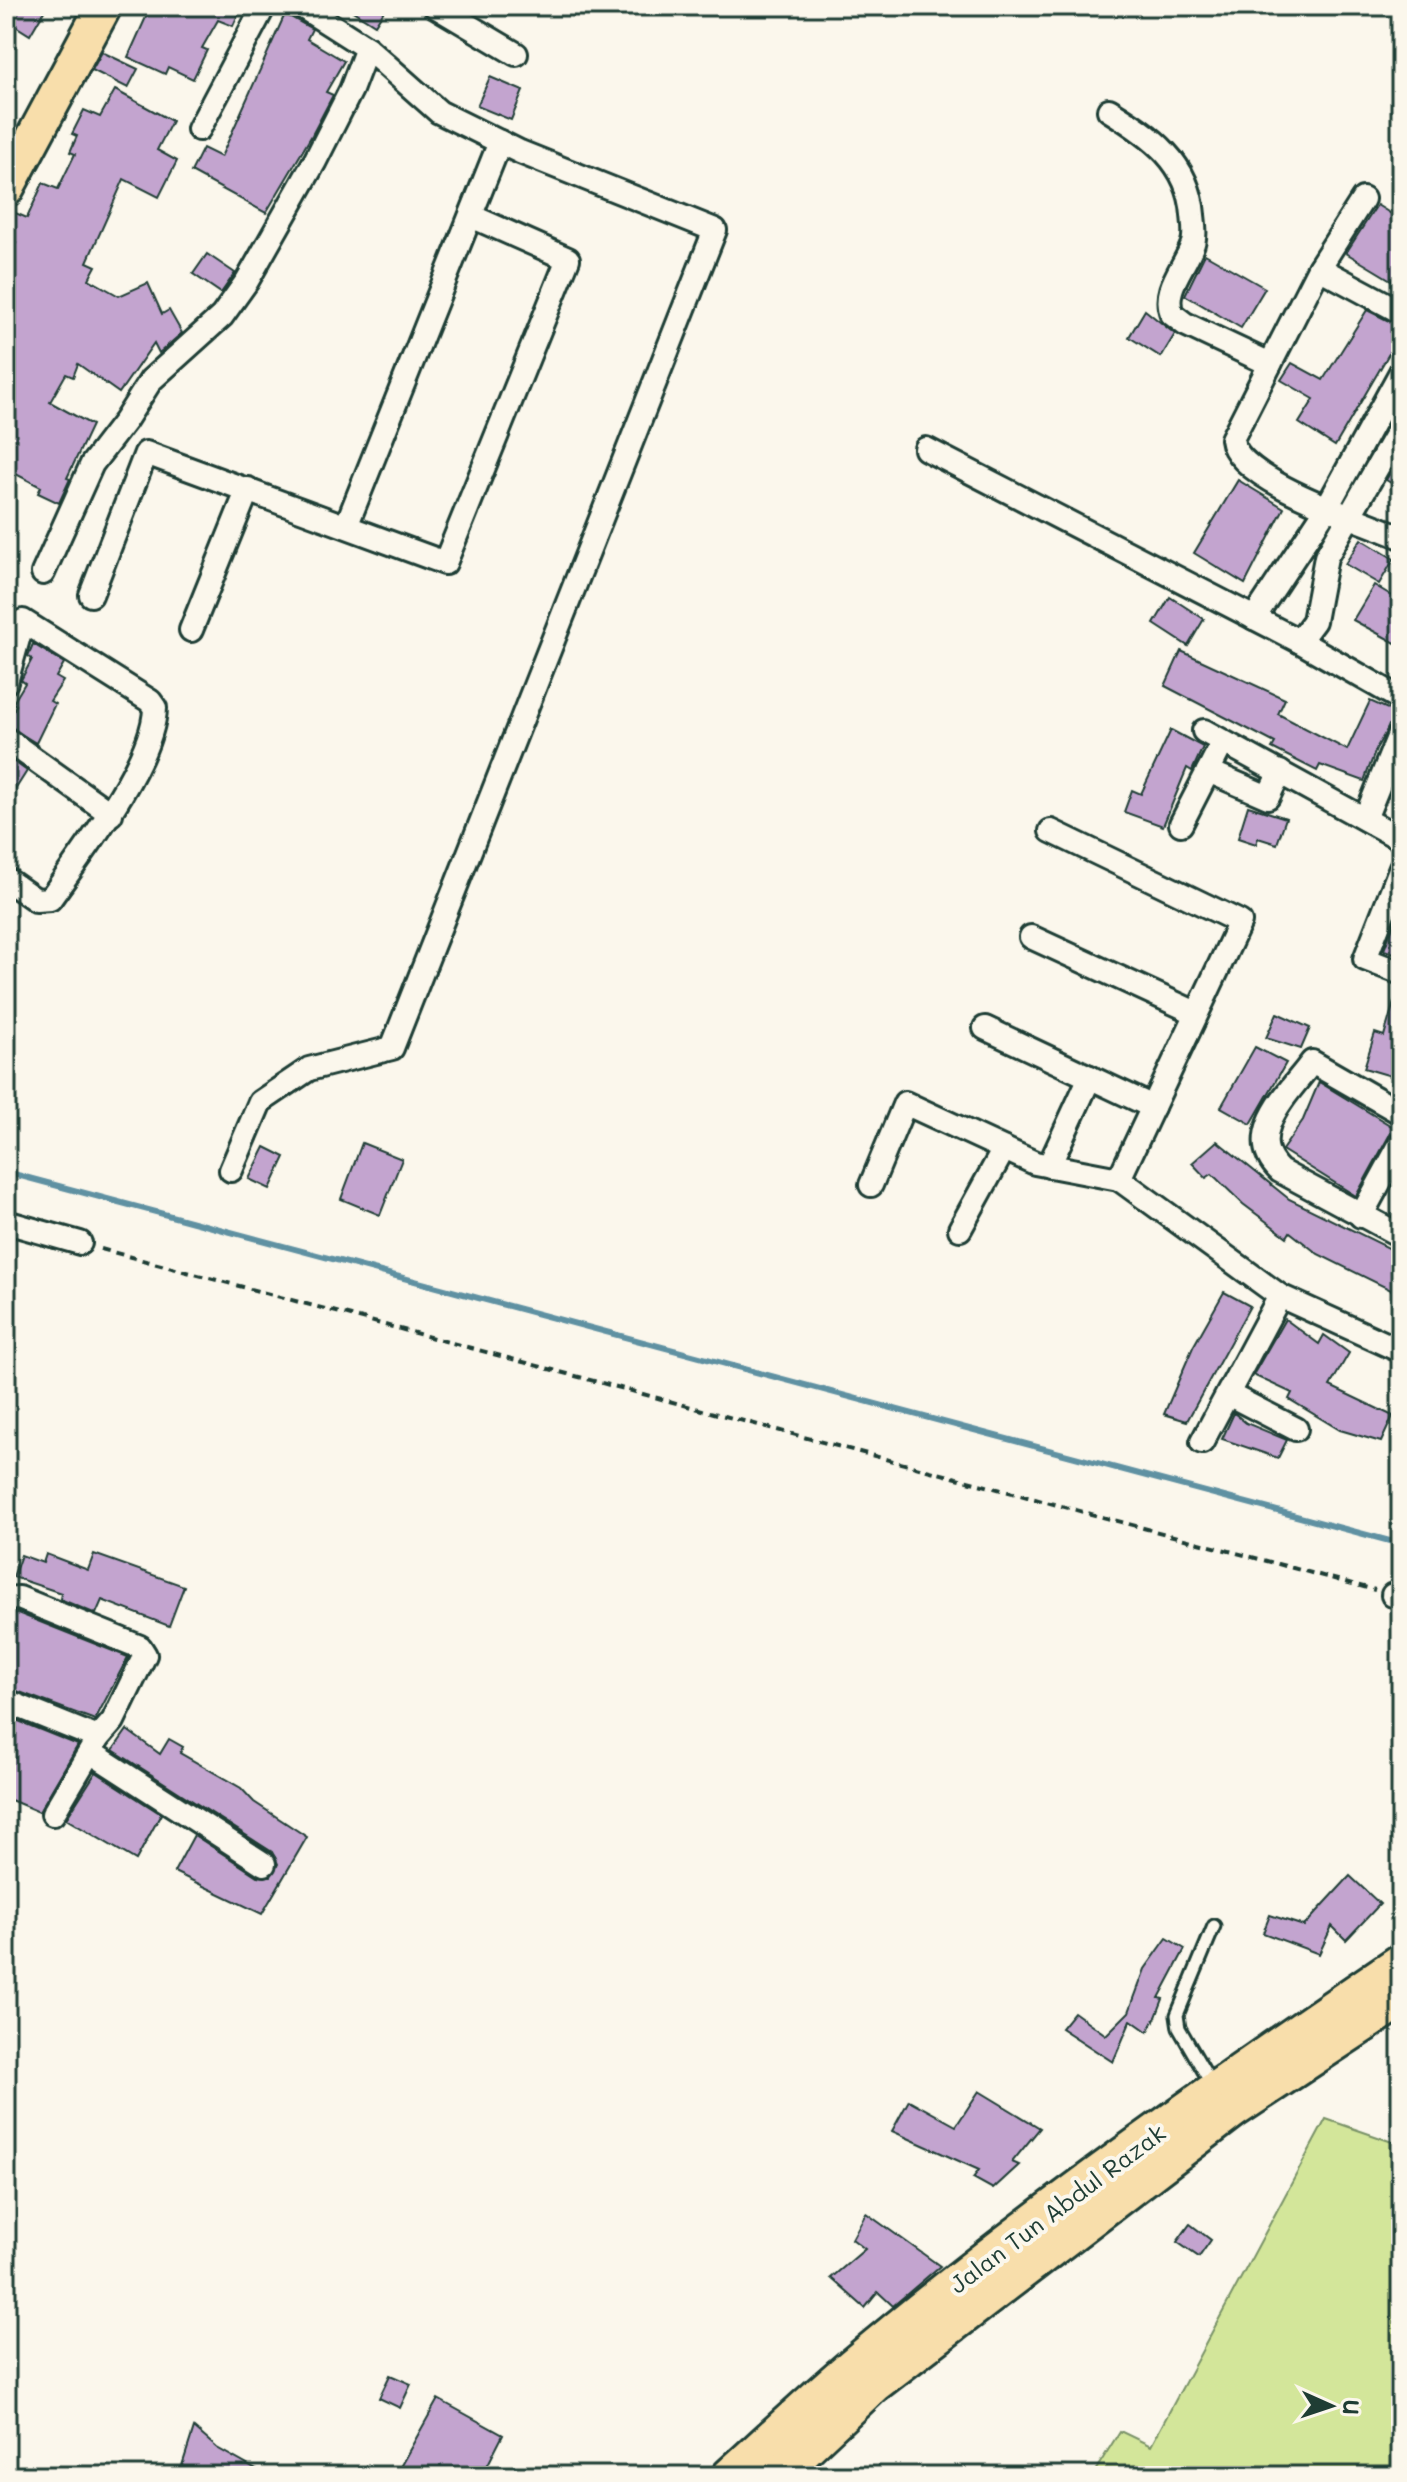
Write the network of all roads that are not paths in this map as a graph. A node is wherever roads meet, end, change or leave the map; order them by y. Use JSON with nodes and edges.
{"nodes":[{"id":1,"x":104,"y":6,"type":"edge"},
{"id":2,"x":264,"y":6,"type":"edge"},
{"id":3,"x":301,"y":6,"type":"edge"},
{"id":4,"x":442,"y":8,"type":"edge"},
{"id":5,"x":367,"y":48,"type":"junction"},
{"id":6,"x":516,"y":54,"type":"dead end"},
{"id":7,"x":1109,"y":110,"type":"dead end"},
{"id":8,"x":199,"y":129,"type":"dead end"},
{"id":9,"x":500,"y":142,"type":"junction"},
{"id":10,"x":6,"y":189,"type":"edge"},
{"id":11,"x":1363,"y":199,"type":"dead end"},
{"id":12,"x":471,"y":216,"type":"junction"},
{"id":13,"x":1319,"y":268,"type":"junction"},
{"id":14,"x":1401,"y":312,"type":"edge"},
{"id":15,"x":1270,"y":364,"type":"junction"},
{"id":16,"x":1401,"y":372,"type":"edge"},
{"id":17,"x":1401,"y":426,"type":"edge"},
{"id":18,"x":926,"y":449,"type":"dead end"},
{"id":19,"x":248,"y":489,"type":"junction"},
{"id":20,"x":1336,"y":513,"type":"junction"},
{"id":21,"x":347,"y":524,"type":"junction"},
{"id":22,"x":1401,"y":537,"type":"edge"},
{"id":23,"x":43,"y":573,"type":"dead end"},
{"id":24,"x":91,"y":595,"type":"dead end"},
{"id":25,"x":1254,"y":618,"type":"junction"},
{"id":26,"x":191,"y":630,"type":"dead end"},
{"id":27,"x":1299,"y":641,"type":"junction"},
{"id":28,"x":6,"y":682,"type":"edge"},
{"id":29,"x":1401,"y":699,"type":"edge"},
{"id":30,"x":1401,"y":730,"type":"edge"},
{"id":31,"x":6,"y":739,"type":"edge"},
{"id":32,"x":1208,"y":771,"type":"junction"},
{"id":33,"x":1280,"y":772,"type":"junction"},
{"id":34,"x":111,"y":814,"type":"junction"},
{"id":35,"x":1365,"y":819,"type":"junction"},
{"id":36,"x":1181,"y":824,"type":"dead end"},
{"id":37,"x":1051,"y":831,"type":"dead end"},
{"id":38,"x":1401,"y":839,"type":"edge"},
{"id":39,"x":1401,"y":867,"type":"edge"},
{"id":40,"x":6,"y":879,"type":"edge"},
{"id":41,"x":1031,"y":937,"type":"dead end"},
{"id":42,"x":1401,"y":973,"type":"edge"},
{"id":43,"x":1196,"y":1013,"type":"junction"},
{"id":44,"x":985,"y":1028,"type":"dead end"},
{"id":45,"x":1090,"y":1077,"type":"junction"},
{"id":46,"x":1153,"y":1107,"type":"junction"},
{"id":47,"x":1401,"y":1113,"type":"edge"},
{"id":48,"x":1401,"y":1143,"type":"edge"},
{"id":49,"x":1004,"y":1149,"type":"junction"},
{"id":50,"x":1049,"y":1166,"type":"junction"},
{"id":51,"x":231,"y":1170,"type":"dead end"},
{"id":52,"x":1119,"y":1179,"type":"junction"},
{"id":53,"x":871,"y":1185,"type":"dead end"},
{"id":54,"x":1361,"y":1216,"type":"junction"},
{"id":55,"x":6,"y":1222,"type":"edge"},
{"id":56,"x":960,"y":1229,"type":"dead end"},
{"id":57,"x":1401,"y":1236,"type":"edge"},
{"id":58,"x":80,"y":1243,"type":"road end"},
{"id":59,"x":1280,"y":1296,"type":"junction"},
{"id":60,"x":1401,"y":1351,"type":"edge"},
{"id":61,"x":1228,"y":1394,"type":"junction"},
{"id":62,"x":1296,"y":1429,"type":"dead end"},
{"id":63,"x":1202,"y":1442,"type":"dead end"},
{"id":64,"x":6,"y":1599,"type":"edge"},
{"id":65,"x":6,"y":1701,"type":"edge"},
{"id":66,"x":95,"y":1745,"type":"junction"},
{"id":67,"x":53,"y":1814,"type":"dead end"},
{"id":68,"x":264,"y":1864,"type":"dead end"},
{"id":69,"x":1214,"y":1926,"type":"dead end"},
{"id":70,"x":1401,"y":1961,"type":"edge"},
{"id":71,"x":1401,"y":2000,"type":"edge"},
{"id":72,"x":1215,"y":2089,"type":"junction"},
{"id":73,"x":864,"y":2374,"type":"junction"},
{"id":74,"x":729,"y":2476,"type":"edge"},
{"id":75,"x":777,"y":2476,"type":"edge"}],
"edges":[{"from":1,"to":10,"type":"main road"},
{"from":2,"to":8,"type":"street"},
{"from":3,"to":5,"type":"street"},
{"from":4,"to":6,"type":"street"},
{"from":5,"to":9,"type":"street"},
{"from":5,"to":23,"type":"street"},
{"from":7,"to":15,"type":"street"},
{"from":9,"to":12,"type":"street"},
{"from":9,"to":51,"type":"street"},
{"from":11,"to":13,"type":"street"},
{"from":12,"to":21,"type":"street"},
{"from":12,"to":21,"type":"street"},
{"from":13,"to":14,"type":"street"},
{"from":13,"to":15,"type":"street"},
{"from":15,"to":20,"type":"street"},
{"from":16,"to":20,"type":"street"},
{"from":17,"to":20,"type":"street"},
{"from":18,"to":25,"type":"street"},
{"from":19,"to":21,"type":"street"},
{"from":19,"to":24,"type":"street"},
{"from":19,"to":26,"type":"street"},
{"from":20,"to":22,"type":"street"},
{"from":20,"to":25,"type":"street"},
{"from":20,"to":27,"type":"street"},
{"from":25,"to":27,"type":"street"},
{"from":27,"to":29,"type":"street"},
{"from":28,"to":34,"type":"street"},
{"from":30,"to":35,"type":"street"},
{"from":31,"to":34,"type":"street"},
{"from":32,"to":33,"type":"street"},
{"from":32,"to":33,"type":"street"},
{"from":32,"to":36,"type":"street"},
{"from":33,"to":35,"type":"street"},
{"from":34,"to":40,"type":"street"},
{"from":35,"to":38,"type":"street"},
{"from":37,"to":43,"type":"street"},
{"from":39,"to":42,"type":"street"},
{"from":41,"to":43,"type":"street"},
{"from":43,"to":46,"type":"street"},
{"from":44,"to":45,"type":"street"},
{"from":45,"to":46,"type":"street"},
{"from":45,"to":50,"type":"street"},
{"from":46,"to":52,"type":"street"},
{"from":47,"to":54,"type":"street"},
{"from":48,"to":54,"type":"street"},
{"from":49,"to":50,"type":"street"},
{"from":49,"to":53,"type":"street"},
{"from":49,"to":56,"type":"street"},
{"from":50,"to":52,"type":"street"},
{"from":52,"to":59,"type":"street"},
{"from":54,"to":57,"type":"street"},
{"from":55,"to":58,"type":"street"},
{"from":59,"to":60,"type":"street"},
{"from":59,"to":61,"type":"street"},
{"from":61,"to":62,"type":"street"},
{"from":61,"to":63,"type":"street"},
{"from":64,"to":66,"type":"street"},
{"from":65,"to":66,"type":"street"},
{"from":66,"to":67,"type":"street"},
{"from":66,"to":68,"type":"street"},
{"from":69,"to":72,"type":"lane"},
{"from":70,"to":72,"type":"main road","name":"Jalan Tun Abdul Razak"},
{"from":71,"to":73,"type":"main road","name":"Jalan Tun Abdul Razak"},
{"from":72,"to":73,"type":"main road","name":"Jalan Tun Abdul Razak"},
{"from":73,"to":74,"type":"main road","name":"Jalan Tun Abdul Razak"},
{"from":73,"to":75,"type":"main road","name":"Jalan Tun Abdul Razak"}]}
